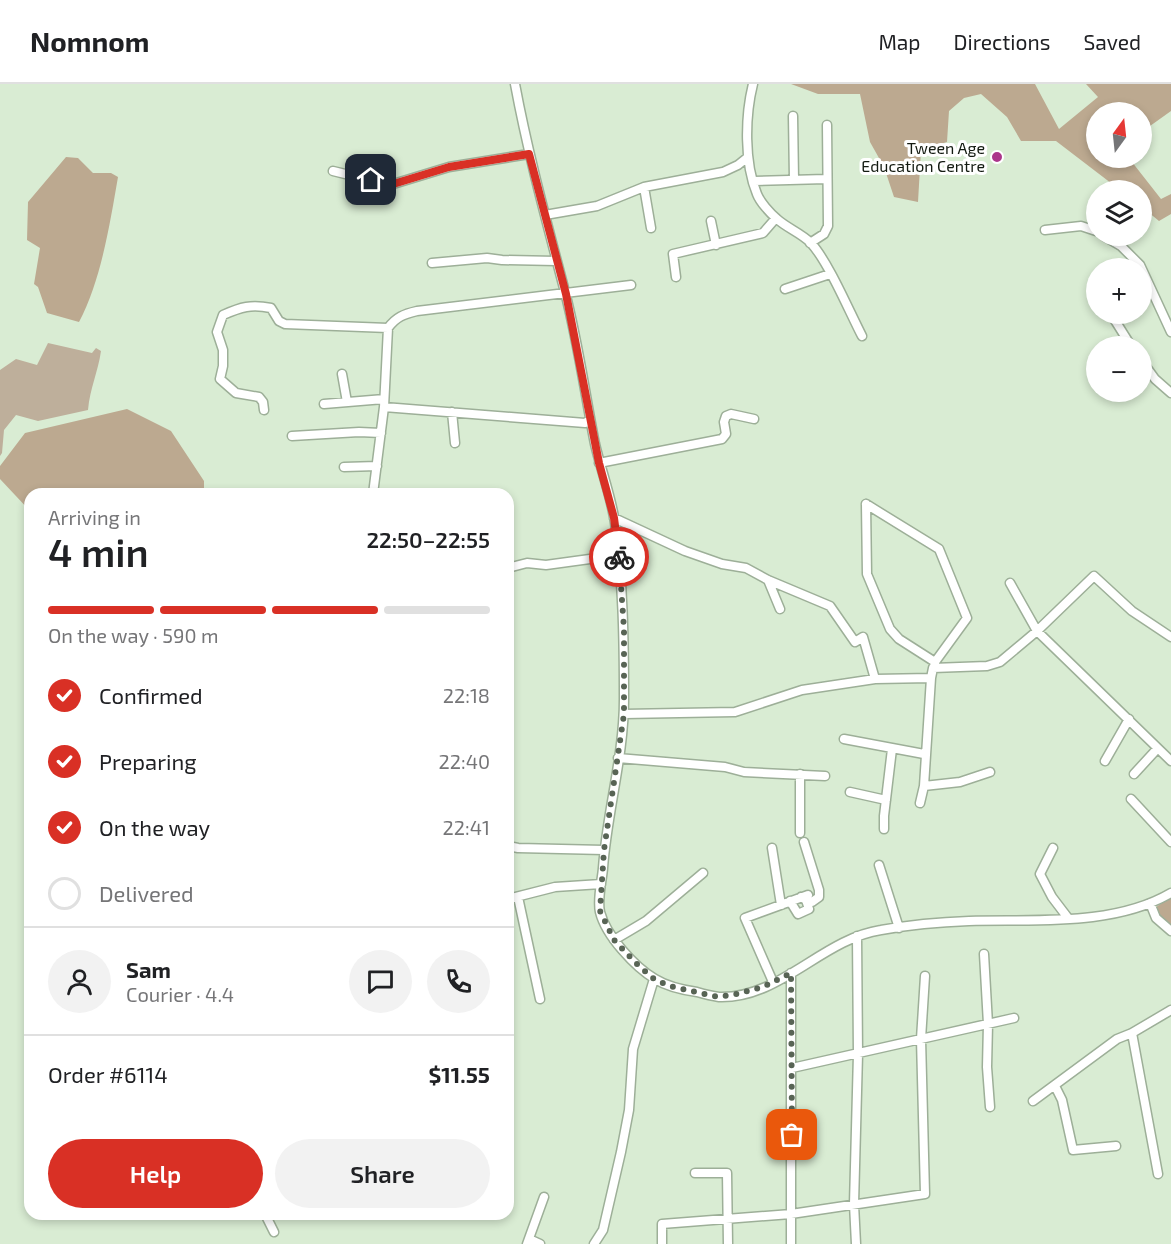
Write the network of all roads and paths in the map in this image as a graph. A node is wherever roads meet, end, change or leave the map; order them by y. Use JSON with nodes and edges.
{"nodes":[{"id":1,"x":515,"y":84,"type":"edge"},
{"id":2,"x":753,"y":84,"type":"edge"},
{"id":3,"x":793,"y":117,"type":"dead end"},
{"id":4,"x":827,"y":125,"type":"dead end"},
{"id":5,"x":529,"y":154,"type":"junction"},
{"id":6,"x":748,"y":157,"type":"junction"},
{"id":7,"x":333,"y":171,"type":"dead end"},
{"id":8,"x":826,"y":179,"type":"junction"},
{"id":9,"x":794,"y":180,"type":"junction"},
{"id":10,"x":754,"y":182,"type":"junction"},
{"id":11,"x":644,"y":186,"type":"junction"},
{"id":12,"x":544,"y":215,"type":"junction"},
{"id":13,"x":776,"y":218,"type":"junction"},
{"id":14,"x":711,"y":221,"type":"dead end"},
{"id":15,"x":651,"y":228,"type":"dead end"},
{"id":16,"x":1086,"y":228,"type":"edge"},
{"id":17,"x":1044,"y":231,"type":"dead end"},
{"id":18,"x":810,"y":243,"type":"junction"},
{"id":19,"x":716,"y":244,"type":"junction"},
{"id":20,"x":1121,"y":246,"type":"edge"},
{"id":21,"x":556,"y":261,"type":"junction"},
{"id":22,"x":432,"y":262,"type":"dead end"},
{"id":23,"x":830,"y":274,"type":"junction"},
{"id":24,"x":676,"y":277,"type":"dead end"},
{"id":25,"x":631,"y":285,"type":"dead end"},
{"id":26,"x":785,"y":289,"type":"dead end"},
{"id":27,"x":566,"y":294,"type":"junction"},
{"id":28,"x":388,"y":328,"type":"junction"},
{"id":29,"x":1171,"y":332,"type":"edge"},
{"id":30,"x":862,"y":336,"type":"dead end"},
{"id":31,"x":342,"y":374,"type":"dead end"},
{"id":32,"x":1152,"y":375,"type":"edge"},
{"id":33,"x":1171,"y":393,"type":"edge"},
{"id":34,"x":347,"y":402,"type":"junction"},
{"id":35,"x":384,"y":403,"type":"junction"},
{"id":36,"x":324,"y":404,"type":"dead end"},
{"id":37,"x":264,"y":410,"type":"dead end"},
{"id":38,"x":452,"y":412,"type":"junction"},
{"id":39,"x":754,"y":419,"type":"dead end"},
{"id":40,"x":590,"y":420,"type":"junction"},
{"id":41,"x":381,"y":433,"type":"junction"},
{"id":42,"x":292,"y":436,"type":"dead end"},
{"id":43,"x":455,"y":443,"type":"dead end"},
{"id":44,"x":599,"y":463,"type":"junction"},
{"id":45,"x":377,"y":466,"type":"junction"},
{"id":46,"x":344,"y":467,"type":"dead end"},
{"id":47,"x":374,"y":488,"type":"edge"},
{"id":48,"x":614,"y":518,"type":"junction"},
{"id":49,"x":619,"y":555,"type":"junction"},
{"id":50,"x":514,"y":566,"type":"edge"},
{"id":51,"x":768,"y":580,"type":"junction"},
{"id":52,"x":1010,"y":583,"type":"dead end"},
{"id":53,"x":780,"y":609,"type":"dead end"},
{"id":54,"x":1037,"y":631,"type":"junction"},
{"id":55,"x":1171,"y":637,"type":"edge"},
{"id":56,"x":934,"y":665,"type":"junction"},
{"id":57,"x":931,"y":678,"type":"junction"},
{"id":58,"x":875,"y":679,"type":"junction"},
{"id":59,"x":624,"y":714,"type":"junction"},
{"id":60,"x":1129,"y":719,"type":"junction"},
{"id":61,"x":844,"y":739,"type":"dead end"},
{"id":62,"x":892,"y":749,"type":"junction"},
{"id":63,"x":1157,"y":749,"type":"junction"},
{"id":64,"x":924,"y":754,"type":"junction"},
{"id":65,"x":618,"y":758,"type":"junction"},
{"id":66,"x":1105,"y":761,"type":"dead end"},
{"id":67,"x":1171,"y":761,"type":"edge"},
{"id":68,"x":990,"y":772,"type":"dead end"},
{"id":69,"x":800,"y":774,"type":"junction"},
{"id":70,"x":1134,"y":774,"type":"dead end"},
{"id":71,"x":825,"y":776,"type":"dead end"},
{"id":72,"x":924,"y":786,"type":"junction"},
{"id":73,"x":850,"y":792,"type":"dead end"},
{"id":74,"x":1131,"y":799,"type":"dead end"},
{"id":75,"x":886,"y":800,"type":"junction"},
{"id":76,"x":920,"y":803,"type":"dead end"},
{"id":77,"x":884,"y":829,"type":"dead end"},
{"id":78,"x":1171,"y":842,"type":"edge"},
{"id":79,"x":514,"y":847,"type":"edge"},
{"id":80,"x":772,"y":848,"type":"dead end"},
{"id":81,"x":1053,"y":848,"type":"dead end"},
{"id":82,"x":604,"y":850,"type":"junction"},
{"id":83,"x":879,"y":865,"type":"dead end"},
{"id":84,"x":703,"y":873,"type":"dead end"},
{"id":85,"x":601,"y":884,"type":"junction"},
{"id":86,"x":1171,"y":893,"type":"edge"},
{"id":87,"x":805,"y":896,"type":"junction"},
{"id":88,"x":519,"y":897,"type":"junction"},
{"id":89,"x":514,"y":898,"type":"edge"},
{"id":90,"x":790,"y":901,"type":"junction"},
{"id":91,"x":1150,"y":903,"type":"junction"},
{"id":92,"x":781,"y":905,"type":"junction"},
{"id":93,"x":1068,"y":918,"type":"junction"},
{"id":94,"x":899,"y":928,"type":"junction"},
{"id":95,"x":1171,"y":931,"type":"edge"},
{"id":96,"x":857,"y":936,"type":"junction"},
{"id":97,"x":614,"y":940,"type":"junction"},
{"id":98,"x":984,"y":954,"type":"dead end"},
{"id":99,"x":791,"y":973,"type":"junction"},
{"id":100,"x":925,"y":976,"type":"dead end"},
{"id":101,"x":654,"y":979,"type":"junction"},
{"id":102,"x":773,"y":982,"type":"junction"},
{"id":103,"x":540,"y":999,"type":"dead end"},
{"id":104,"x":1171,"y":1010,"type":"edge"},
{"id":105,"x":1014,"y":1018,"type":"dead end"},
{"id":106,"x":988,"y":1024,"type":"junction"},
{"id":107,"x":1132,"y":1033,"type":"junction"},
{"id":108,"x":921,"y":1040,"type":"junction"},
{"id":109,"x":858,"y":1054,"type":"junction"},
{"id":110,"x":792,"y":1068,"type":"junction"},
{"id":111,"x":1055,"y":1086,"type":"junction"},
{"id":112,"x":1033,"y":1101,"type":"dead end"},
{"id":113,"x":990,"y":1107,"type":"dead end"},
{"id":114,"x":1116,"y":1146,"type":"dead end"},
{"id":115,"x":695,"y":1173,"type":"dead end"},
{"id":116,"x":1158,"y":1174,"type":"dead end"},
{"id":117,"x":543,"y":1197,"type":"dead end"},
{"id":118,"x":854,"y":1204,"type":"junction"},
{"id":119,"x":790,"y":1214,"type":"junction"},
{"id":120,"x":728,"y":1219,"type":"junction"},
{"id":121,"x":268,"y":1220,"type":"edge"},
{"id":122,"x":274,"y":1232,"type":"dead end"},
{"id":123,"x":528,"y":1241,"type":"edge"},
{"id":124,"x":540,"y":1244,"type":"edge"},
{"id":125,"x":594,"y":1244,"type":"edge"},
{"id":126,"x":662,"y":1244,"type":"edge"},
{"id":127,"x":728,"y":1244,"type":"edge"},
{"id":128,"x":791,"y":1244,"type":"edge"},
{"id":129,"x":856,"y":1244,"type":"edge"}],
"edges":[{"from":1,"to":5,"type":"street"},
{"from":2,"to":6,"type":"street"},
{"from":3,"to":9,"type":"street"},
{"from":4,"to":8,"type":"street"},
{"from":5,"to":7,"type":"street"},
{"from":5,"to":12,"type":"street"},
{"from":6,"to":10,"type":"street"},
{"from":6,"to":11,"type":"street"},
{"from":8,"to":9,"type":"street"},
{"from":8,"to":18,"type":"street"},
{"from":9,"to":10,"type":"street"},
{"from":10,"to":13,"type":"street"},
{"from":11,"to":12,"type":"street"},
{"from":11,"to":15,"type":"street"},
{"from":12,"to":21,"type":"street"},
{"from":13,"to":18,"type":"street"},
{"from":13,"to":19,"type":"street"},
{"from":14,"to":19,"type":"street"},
{"from":16,"to":17,"type":"street"},
{"from":18,"to":23,"type":"street"},
{"from":19,"to":24,"type":"street"},
{"from":20,"to":29,"type":"street"},
{"from":21,"to":22,"type":"street"},
{"from":21,"to":27,"type":"street"},
{"from":23,"to":26,"type":"street"},
{"from":23,"to":30,"type":"street"},
{"from":25,"to":27,"type":"street"},
{"from":27,"to":28,"type":"street"},
{"from":27,"to":40,"type":"street"},
{"from":28,"to":35,"type":"street"},
{"from":28,"to":37,"type":"street"},
{"from":31,"to":34,"type":"street"},
{"from":32,"to":33,"type":"street"},
{"from":34,"to":35,"type":"street"},
{"from":34,"to":36,"type":"street"},
{"from":35,"to":38,"type":"street"},
{"from":35,"to":41,"type":"street"},
{"from":38,"to":40,"type":"street"},
{"from":38,"to":43,"type":"street"},
{"from":39,"to":44,"type":"street"},
{"from":40,"to":44,"type":"street"},
{"from":41,"to":42,"type":"street"},
{"from":41,"to":45,"type":"street"},
{"from":44,"to":48,"type":"street"},
{"from":45,"to":46,"type":"street"},
{"from":45,"to":47,"type":"street"},
{"from":48,"to":49,"type":"street"},
{"from":48,"to":51,"type":"street"},
{"from":49,"to":50,"type":"street"},
{"from":49,"to":59,"type":"street"},
{"from":51,"to":53,"type":"street"},
{"from":51,"to":58,"type":"street"},
{"from":52,"to":54,"type":"street"},
{"from":54,"to":55,"type":"street"},
{"from":54,"to":56,"type":"street"},
{"from":54,"to":60,"type":"street"},
{"from":56,"to":56,"type":"street"},
{"from":56,"to":57,"type":"street"},
{"from":57,"to":58,"type":"street"},
{"from":57,"to":64,"type":"street"},
{"from":58,"to":59,"type":"street"},
{"from":59,"to":65,"type":"street"},
{"from":60,"to":63,"type":"street"},
{"from":60,"to":66,"type":"street"},
{"from":61,"to":62,"type":"street"},
{"from":62,"to":64,"type":"street"},
{"from":62,"to":75,"type":"street"},
{"from":63,"to":67,"type":"street"},
{"from":63,"to":70,"type":"street"},
{"from":64,"to":72,"type":"street"},
{"from":65,"to":69,"type":"street"},
{"from":65,"to":82,"type":"street"},
{"from":68,"to":72,"type":"street"},
{"from":69,"to":71,"type":"street"},
{"from":69,"to":87,"type":"street"},
{"from":72,"to":76,"type":"street"},
{"from":73,"to":75,"type":"street"},
{"from":74,"to":78,"type":"street"},
{"from":75,"to":77,"type":"street"},
{"from":79,"to":82,"type":"street"},
{"from":80,"to":92,"type":"street"},
{"from":81,"to":93,"type":"street"},
{"from":82,"to":85,"type":"street"},
{"from":83,"to":94,"type":"street"},
{"from":84,"to":97,"type":"street"},
{"from":85,"to":88,"type":"street"},
{"from":85,"to":97,"type":"street"},
{"from":86,"to":91,"type":"street"},
{"from":87,"to":90,"type":"street"},
{"from":87,"to":90,"type":"street"},
{"from":88,"to":89,"type":"street"},
{"from":88,"to":103,"type":"street"},
{"from":90,"to":92,"type":"street"},
{"from":91,"to":93,"type":"street"},
{"from":91,"to":95,"type":"street"},
{"from":92,"to":102,"type":"street"},
{"from":93,"to":94,"type":"street"},
{"from":94,"to":96,"type":"street"},
{"from":96,"to":99,"type":"street"},
{"from":96,"to":109,"type":"street"},
{"from":97,"to":101,"type":"street"},
{"from":98,"to":106,"type":"street"},
{"from":99,"to":102,"type":"street"},
{"from":99,"to":110,"type":"street"},
{"from":100,"to":108,"type":"street"},
{"from":101,"to":102,"type":"street"},
{"from":101,"to":125,"type":"street"},
{"from":104,"to":107,"type":"street"},
{"from":105,"to":106,"type":"street"},
{"from":106,"to":108,"type":"street"},
{"from":106,"to":113,"type":"street"},
{"from":107,"to":111,"type":"street"},
{"from":107,"to":116,"type":"street"},
{"from":108,"to":109,"type":"street"},
{"from":108,"to":118,"type":"street"},
{"from":109,"to":110,"type":"street"},
{"from":109,"to":118,"type":"street"},
{"from":110,"to":119,"type":"street"},
{"from":111,"to":112,"type":"street"},
{"from":111,"to":114,"type":"street"},
{"from":115,"to":120,"type":"street"},
{"from":117,"to":123,"type":"street"},
{"from":118,"to":119,"type":"street"},
{"from":118,"to":129,"type":"street"},
{"from":119,"to":120,"type":"street"},
{"from":119,"to":128,"type":"street"},
{"from":120,"to":126,"type":"street"},
{"from":120,"to":127,"type":"street"},
{"from":121,"to":122,"type":"street"},
{"from":123,"to":124,"type":"street"}]}
